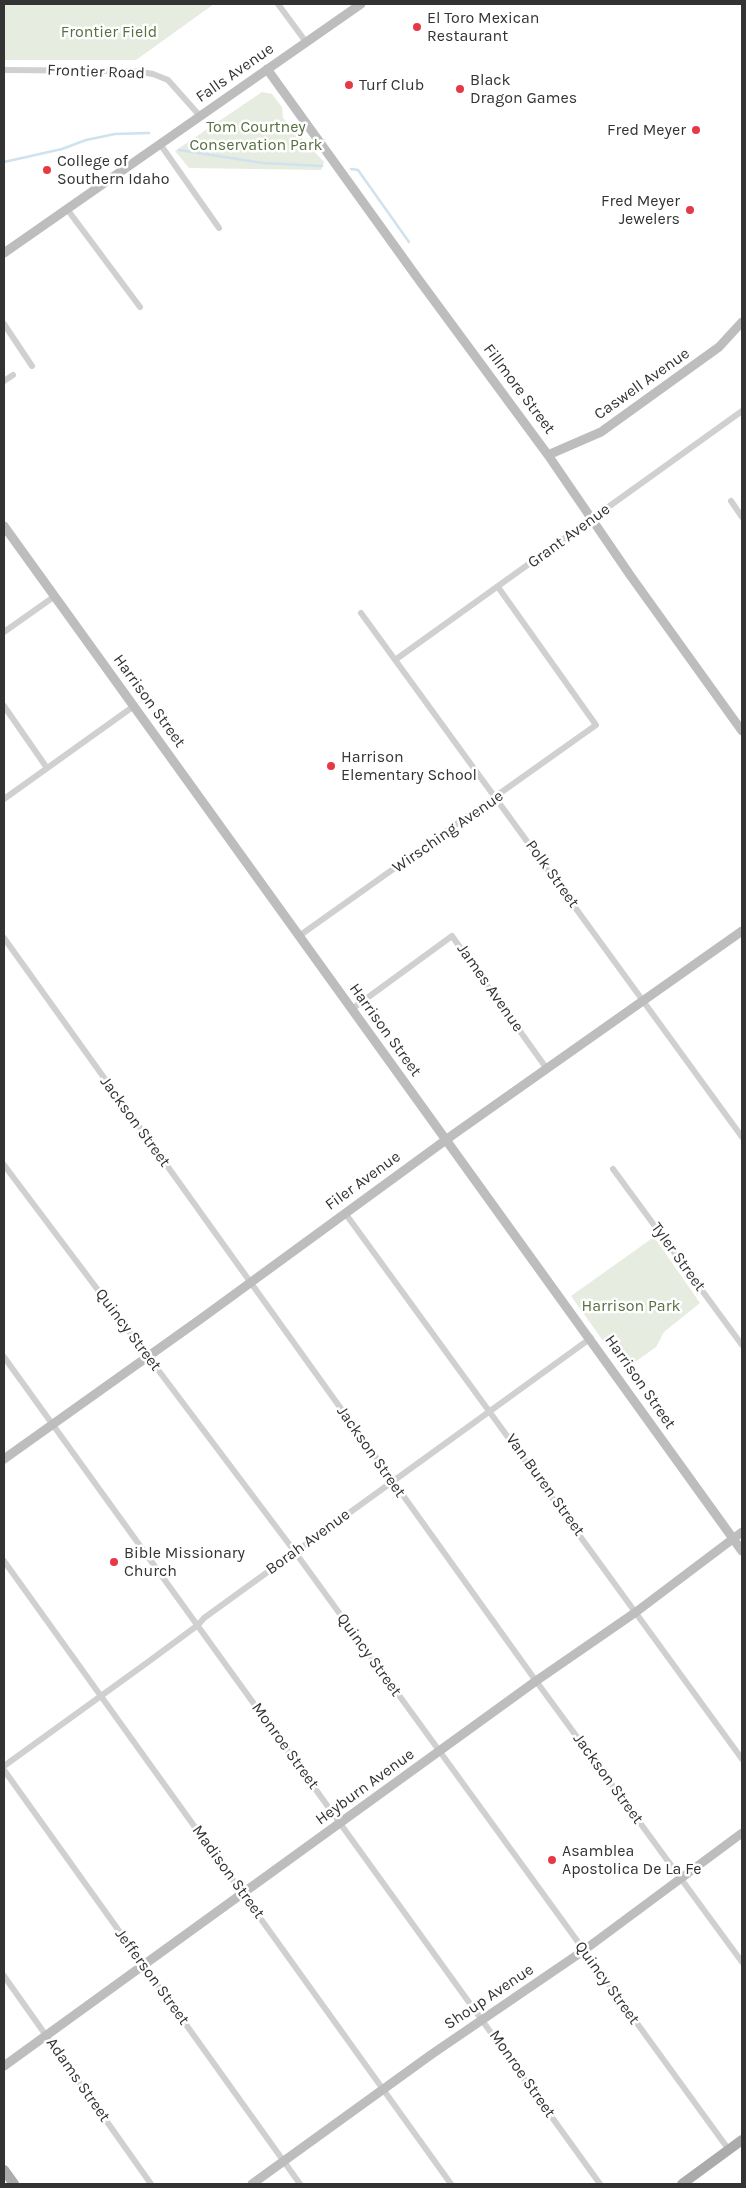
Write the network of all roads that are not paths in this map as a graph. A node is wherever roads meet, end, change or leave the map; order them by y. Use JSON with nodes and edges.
{"nodes":[{"id":1,"x":278,"y":4,"type":"edge"},
{"id":2,"x":361,"y":4,"type":"edge"},
{"id":3,"x":306,"y":42,"type":"junction"},
{"id":4,"x":268,"y":69,"type":"junction"},
{"id":5,"x":4,"y":70,"type":"edge"},
{"id":6,"x":200,"y":116,"type":"junction"},
{"id":7,"x":160,"y":144,"type":"junction"},
{"id":8,"x":67,"y":209,"type":"junction"},
{"id":9,"x":219,"y":228,"type":"dead end"},
{"id":10,"x":4,"y":253,"type":"edge"},
{"id":11,"x":140,"y":307,"type":"dead end"},
{"id":12,"x":742,"y":322,"type":"edge"},
{"id":13,"x":4,"y":324,"type":"edge"},
{"id":14,"x":32,"y":366,"type":"dead end"},
{"id":15,"x":13,"y":375,"type":"dead end"},
{"id":16,"x":4,"y":381,"type":"edge"},
{"id":17,"x":742,"y":411,"type":"edge"},
{"id":18,"x":548,"y":454,"type":"junction"},
{"id":19,"x":730,"y":502,"type":"dead end"},
{"id":20,"x":742,"y":517,"type":"edge"},
{"id":21,"x":592,"y":518,"type":"junction"},
{"id":22,"x":4,"y":526,"type":"edge"},
{"id":23,"x":498,"y":587,"type":"junction"},
{"id":24,"x":55,"y":596,"type":"junction"},
{"id":25,"x":361,"y":612,"type":"dead end"},
{"id":26,"x":4,"y":632,"type":"edge"},
{"id":27,"x":395,"y":660,"type":"junction"},
{"id":28,"x":4,"y":706,"type":"edge"},
{"id":29,"x":134,"y":706,"type":"junction"},
{"id":30,"x":742,"y":730,"type":"edge"},
{"id":31,"x":48,"y":768,"type":"junction"},
{"id":32,"x":497,"y":797,"type":"junction"},
{"id":33,"x":4,"y":799,"type":"edge"},
{"id":34,"x":742,"y":931,"type":"edge"},
{"id":35,"x":299,"y":936,"type":"junction"},
{"id":36,"x":4,"y":938,"type":"edge"},
{"id":37,"x":644,"y":1000,"type":"junction"},
{"id":38,"x":352,"y":1009,"type":"junction"},
{"id":39,"x":547,"y":1069,"type":"junction"},
{"id":40,"x":742,"y":1136,"type":"edge"},
{"id":41,"x":446,"y":1140,"type":"junction"},
{"id":42,"x":4,"y":1165,"type":"edge"},
{"id":43,"x":613,"y":1169,"type":"dead end"},
{"id":44,"x":345,"y":1213,"type":"junction"},
{"id":45,"x":250,"y":1282,"type":"junction"},
{"id":46,"x":591,"y":1338,"type":"junction"},
{"id":47,"x":742,"y":1345,"type":"edge"},
{"id":48,"x":147,"y":1356,"type":"junction"},
{"id":49,"x":4,"y":1357,"type":"edge"},
{"id":50,"x":490,"y":1410,"type":"junction"},
{"id":51,"x":52,"y":1424,"type":"junction"},
{"id":52,"x":4,"y":1459,"type":"edge"},
{"id":53,"x":392,"y":1481,"type":"junction"},
{"id":54,"x":742,"y":1532,"type":"edge"},
{"id":55,"x":733,"y":1538,"type":"junction"},
{"id":56,"x":742,"y":1551,"type":"edge"},
{"id":57,"x":294,"y":1552,"type":"junction"},
{"id":58,"x":4,"y":1561,"type":"edge"},
{"id":59,"x":636,"y":1612,"type":"junction"},
{"id":60,"x":198,"y":1625,"type":"junction"},
{"id":61,"x":536,"y":1681,"type":"junction"},
{"id":62,"x":101,"y":1696,"type":"junction"},
{"id":63,"x":438,"y":1752,"type":"junction"},
{"id":64,"x":742,"y":1759,"type":"edge"},
{"id":65,"x":4,"y":1766,"type":"edge"},
{"id":66,"x":4,"y":1770,"type":"edge"},
{"id":67,"x":340,"y":1824,"type":"junction"},
{"id":68,"x":742,"y":1833,"type":"edge"},
{"id":69,"x":681,"y":1878,"type":"junction"},
{"id":70,"x":244,"y":1893,"type":"junction"},
{"id":71,"x":583,"y":1951,"type":"junction"},
{"id":72,"x":742,"y":1962,"type":"edge"},
{"id":73,"x":143,"y":1964,"type":"junction"},
{"id":74,"x":4,"y":1976,"type":"edge"},
{"id":75,"x":483,"y":2019,"type":"junction"},
{"id":76,"x":46,"y":2035,"type":"junction"},
{"id":77,"x":4,"y":2066,"type":"edge"},
{"id":78,"x":383,"y":2090,"type":"junction"},
{"id":79,"x":742,"y":2140,"type":"edge"},
{"id":80,"x":729,"y":2150,"type":"junction"},
{"id":81,"x":284,"y":2162,"type":"junction"},
{"id":82,"x":4,"y":2170,"type":"edge"},
{"id":83,"x":14,"y":2184,"type":"edge"},
{"id":84,"x":151,"y":2184,"type":"edge"},
{"id":85,"x":252,"y":2184,"type":"edge"},
{"id":86,"x":300,"y":2184,"type":"edge"},
{"id":87,"x":451,"y":2184,"type":"edge"},
{"id":88,"x":600,"y":2184,"type":"edge"},
{"id":89,"x":682,"y":2184,"type":"edge"}],
"edges":[{"from":1,"to":3,"type":"street"},
{"from":2,"to":3,"type":"street","name":"Falls Avenue"},
{"from":3,"to":4,"type":"street","name":"Falls Avenue"},
{"from":4,"to":6,"type":"street","name":"Falls Avenue"},
{"from":4,"to":18,"type":"street","name":"Fillmore Street"},
{"from":5,"to":6,"type":"street","name":"Frontier Road"},
{"from":6,"to":7,"type":"street","name":"Falls Avenue"},
{"from":7,"to":8,"type":"street","name":"Falls Avenue"},
{"from":7,"to":9,"type":"street"},
{"from":8,"to":10,"type":"street","name":"Falls Avenue"},
{"from":8,"to":11,"type":"street"},
{"from":12,"to":18,"type":"street","name":"Caswell Avenue"},
{"from":13,"to":14,"type":"street"},
{"from":15,"to":16,"type":"street"},
{"from":17,"to":21,"type":"street","name":"Grant Avenue"},
{"from":18,"to":21,"type":"street","name":"Fillmore Street"},
{"from":19,"to":20,"type":"street"},
{"from":21,"to":23,"type":"street","name":"Grant Avenue"},
{"from":21,"to":30,"type":"street","name":"Fillmore Street"},
{"from":22,"to":24,"type":"street","name":"Harrison Street"},
{"from":23,"to":27,"type":"street","name":"Grant Avenue"},
{"from":23,"to":32,"type":"street","name":"Wirsching Avenue"},
{"from":24,"to":26,"type":"street"},
{"from":24,"to":29,"type":"street","name":"Harrison Street"},
{"from":25,"to":27,"type":"street","name":"Polk Street"},
{"from":27,"to":32,"type":"street","name":"Polk Street"},
{"from":28,"to":31,"type":"street"},
{"from":29,"to":31,"type":"street"},
{"from":29,"to":35,"type":"street","name":"Harrison Street"},
{"from":31,"to":33,"type":"street"},
{"from":32,"to":35,"type":"street","name":"Wirsching Avenue"},
{"from":32,"to":37,"type":"street","name":"Polk Street"},
{"from":34,"to":37,"type":"street","name":"Filer Avenue"},
{"from":35,"to":38,"type":"street","name":"Harrison Street"},
{"from":36,"to":45,"type":"street","name":"Jackson Street"},
{"from":37,"to":39,"type":"street","name":"Filer Avenue"},
{"from":37,"to":40,"type":"street","name":"Polk Street"},
{"from":38,"to":39,"type":"street","name":"James Avenue"},
{"from":38,"to":41,"type":"street","name":"Harrison Street"},
{"from":39,"to":41,"type":"street","name":"Filer Avenue"},
{"from":41,"to":44,"type":"street","name":"Filer Avenue"},
{"from":41,"to":46,"type":"street","name":"Harrison Street"},
{"from":42,"to":48,"type":"street","name":"Quincy Street"},
{"from":43,"to":47,"type":"street","name":"Tyler Street"},
{"from":44,"to":45,"type":"street","name":"Filer Avenue"},
{"from":44,"to":50,"type":"street","name":"Van Buren Street"},
{"from":45,"to":48,"type":"street","name":"Filer Avenue"},
{"from":45,"to":53,"type":"street","name":"Jackson Street"},
{"from":46,"to":50,"type":"street","name":"Borah Avenue"},
{"from":46,"to":55,"type":"street","name":"Harrison Street"},
{"from":48,"to":51,"type":"street","name":"Filer Avenue"},
{"from":48,"to":57,"type":"street","name":"Quincy Street"},
{"from":49,"to":51,"type":"street","name":"Monroe Street"},
{"from":50,"to":53,"type":"street","name":"Borah Avenue"},
{"from":50,"to":59,"type":"street","name":"Van Buren Street"},
{"from":51,"to":52,"type":"street","name":"Filer Avenue"},
{"from":51,"to":60,"type":"street","name":"Monroe Street"},
{"from":53,"to":57,"type":"street","name":"Borah Avenue"},
{"from":53,"to":61,"type":"street","name":"Jackson Street"},
{"from":54,"to":55,"type":"street","name":"Heyburn Avenue"},
{"from":55,"to":56,"type":"street","name":"Harrison Street"},
{"from":55,"to":59,"type":"street","name":"Heyburn Avenue"},
{"from":57,"to":60,"type":"street","name":"Borah Avenue"},
{"from":57,"to":63,"type":"street","name":"Quincy Street"},
{"from":58,"to":62,"type":"street","name":"Madison Street"},
{"from":59,"to":61,"type":"street","name":"Heyburn Avenue"},
{"from":59,"to":64,"type":"street","name":"Van Buren Street"},
{"from":60,"to":62,"type":"street","name":"Borah Avenue"},
{"from":60,"to":67,"type":"street","name":"Monroe Street"},
{"from":61,"to":63,"type":"street","name":"Heyburn Avenue"},
{"from":61,"to":69,"type":"street","name":"Jackson Street"},
{"from":62,"to":65,"type":"street","name":"Borah Avenue"},
{"from":62,"to":70,"type":"street","name":"Madison Street"},
{"from":63,"to":67,"type":"street","name":"Heyburn Avenue"},
{"from":63,"to":71,"type":"street","name":"Quincy Street"},
{"from":66,"to":73,"type":"street","name":"Jefferson Street"},
{"from":67,"to":70,"type":"street","name":"Heyburn Avenue"},
{"from":67,"to":75,"type":"street","name":"Monroe Street"},
{"from":68,"to":69,"type":"street","name":"Shoup Avenue"},
{"from":69,"to":71,"type":"street","name":"Shoup Avenue"},
{"from":69,"to":72,"type":"street","name":"Jackson Street"},
{"from":70,"to":73,"type":"street","name":"Heyburn Avenue"},
{"from":70,"to":78,"type":"street","name":"Madison Street"},
{"from":71,"to":75,"type":"street","name":"Shoup Avenue"},
{"from":71,"to":80,"type":"street","name":"Quincy Street"},
{"from":73,"to":76,"type":"street","name":"Heyburn Avenue"},
{"from":73,"to":81,"type":"street","name":"Jefferson Street"},
{"from":74,"to":76,"type":"street","name":"Adams Street"},
{"from":75,"to":78,"type":"street","name":"Shoup Avenue"},
{"from":75,"to":88,"type":"street","name":"Monroe Street"},
{"from":76,"to":77,"type":"street","name":"Heyburn Avenue"},
{"from":76,"to":84,"type":"street","name":"Adams Street"},
{"from":78,"to":81,"type":"street","name":"Shoup Avenue"},
{"from":78,"to":87,"type":"street","name":"Madison Street"},
{"from":79,"to":80,"type":"main road"},
{"from":80,"to":89,"type":"main road"},
{"from":81,"to":85,"type":"street","name":"Shoup Avenue"},
{"from":81,"to":86,"type":"street","name":"Jefferson Street"},
{"from":82,"to":83,"type":"main road"}]}
